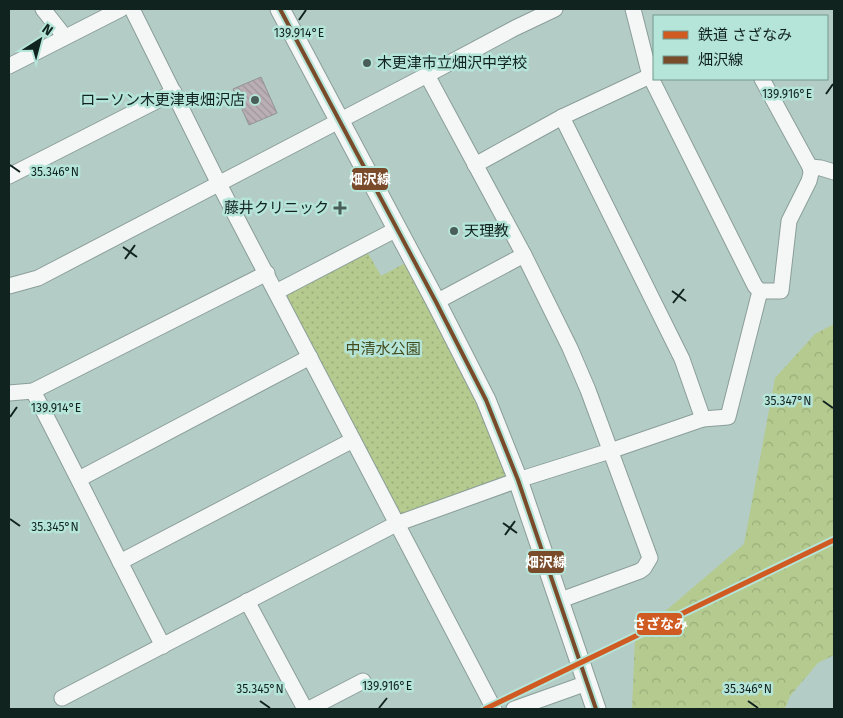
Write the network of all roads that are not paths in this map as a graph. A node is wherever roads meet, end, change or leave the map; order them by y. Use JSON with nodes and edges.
{"nodes":[{"id":1,"x":43,"y":9,"type":"edge"},
{"id":2,"x":120,"y":9,"type":"edge"},
{"id":3,"x":132,"y":9,"type":"edge"},
{"id":4,"x":280,"y":9,"type":"edge"},
{"id":5,"x":555,"y":9,"type":"edge"},
{"id":6,"x":633,"y":9,"type":"edge"},
{"id":7,"x":66,"y":37,"type":"junction"},
{"id":8,"x":9,"y":66,"type":"edge"},
{"id":9,"x":427,"y":75,"type":"junction"},
{"id":10,"x":652,"y":75,"type":"edge"},
{"id":11,"x":654,"y":80,"type":"edge"},
{"id":12,"x":763,"y":80,"type":"edge"},
{"id":13,"x":174,"y":92,"type":"junction"},
{"id":14,"x":562,"y":117,"type":"junction"},
{"id":15,"x":340,"y":120,"type":"junction"},
{"id":16,"x":475,"y":165,"type":"junction"},
{"id":17,"x":810,"y":167,"type":"junction"},
{"id":18,"x":834,"y":172,"type":"edge"},
{"id":19,"x":9,"y":176,"type":"edge"},
{"id":20,"x":219,"y":184,"type":"junction"},
{"id":21,"x":397,"y":229,"type":"junction"},
{"id":22,"x":524,"y":255,"type":"junction"},
{"id":23,"x":267,"y":273,"type":"junction"},
{"id":24,"x":9,"y":286,"type":"edge"},
{"id":25,"x":760,"y":291,"type":"junction"},
{"id":26,"x":276,"y":292,"type":"junction"},
{"id":27,"x":436,"y":302,"type":"junction"},
{"id":28,"x":310,"y":357,"type":"junction"},
{"id":29,"x":33,"y":391,"type":"junction"},
{"id":30,"x":9,"y":393,"type":"edge"},
{"id":31,"x":703,"y":419,"type":"junction"},
{"id":32,"x":353,"y":440,"type":"junction"},
{"id":33,"x":610,"y":451,"type":"junction"},
{"id":34,"x":79,"y":479,"type":"junction"},
{"id":35,"x":518,"y":480,"type":"junction"},
{"id":36,"x":396,"y":524,"type":"junction"},
{"id":37,"x":120,"y":562,"type":"junction"},
{"id":38,"x":247,"y":601,"type":"junction"},
{"id":39,"x":558,"y":601,"type":"junction"},
{"id":40,"x":163,"y":646,"type":"junction"},
{"id":41,"x":364,"y":681,"type":"dead end"},
{"id":42,"x":587,"y":683,"type":"junction"},
{"id":43,"x":62,"y":698,"type":"dead end"},
{"id":44,"x":305,"y":709,"type":"edge"},
{"id":45,"x":309,"y":709,"type":"edge"},
{"id":46,"x":494,"y":709,"type":"edge"},
{"id":47,"x":514,"y":709,"type":"edge"},
{"id":48,"x":596,"y":709,"type":"edge"}],
"edges":[{"from":1,"to":7,"type":"street"},
{"from":2,"to":7,"type":"street"},
{"from":3,"to":13,"type":"street"},
{"from":4,"to":15,"type":"street"},
{"from":5,"to":9,"type":"street"},
{"from":6,"to":10,"type":"street"},
{"from":7,"to":8,"type":"street"},
{"from":9,"to":15,"type":"street"},
{"from":9,"to":16,"type":"street"},
{"from":10,"to":14,"type":"street"},
{"from":11,"to":25,"type":"street"},
{"from":12,"to":17,"type":"street"},
{"from":13,"to":19,"type":"street"},
{"from":13,"to":20,"type":"street"},
{"from":14,"to":16,"type":"street"},
{"from":14,"to":31,"type":"street"},
{"from":15,"to":20,"type":"street"},
{"from":15,"to":21,"type":"street"},
{"from":16,"to":22,"type":"street"},
{"from":17,"to":18,"type":"street"},
{"from":17,"to":25,"type":"street"},
{"from":20,"to":23,"type":"street"},
{"from":20,"to":24,"type":"street"},
{"from":21,"to":26,"type":"street"},
{"from":21,"to":27,"type":"street"},
{"from":22,"to":27,"type":"street"},
{"from":22,"to":33,"type":"street"},
{"from":23,"to":26,"type":"street"},
{"from":23,"to":29,"type":"street"},
{"from":25,"to":31,"type":"street"},
{"from":26,"to":28,"type":"street"},
{"from":27,"to":35,"type":"street"},
{"from":28,"to":32,"type":"street"},
{"from":28,"to":34,"type":"street"},
{"from":29,"to":30,"type":"street"},
{"from":29,"to":34,"type":"street"},
{"from":31,"to":33,"type":"street"},
{"from":32,"to":36,"type":"street"},
{"from":32,"to":37,"type":"street"},
{"from":33,"to":35,"type":"street"},
{"from":33,"to":39,"type":"street"},
{"from":34,"to":37,"type":"street"},
{"from":35,"to":36,"type":"street"},
{"from":35,"to":39,"type":"street"},
{"from":36,"to":38,"type":"street"},
{"from":36,"to":46,"type":"street"},
{"from":37,"to":40,"type":"street"},
{"from":38,"to":40,"type":"street"},
{"from":38,"to":44,"type":"street"},
{"from":39,"to":42,"type":"street"},
{"from":40,"to":43,"type":"street"},
{"from":41,"to":45,"type":"street"},
{"from":42,"to":47,"type":"street"},
{"from":42,"to":48,"type":"street"}]}
